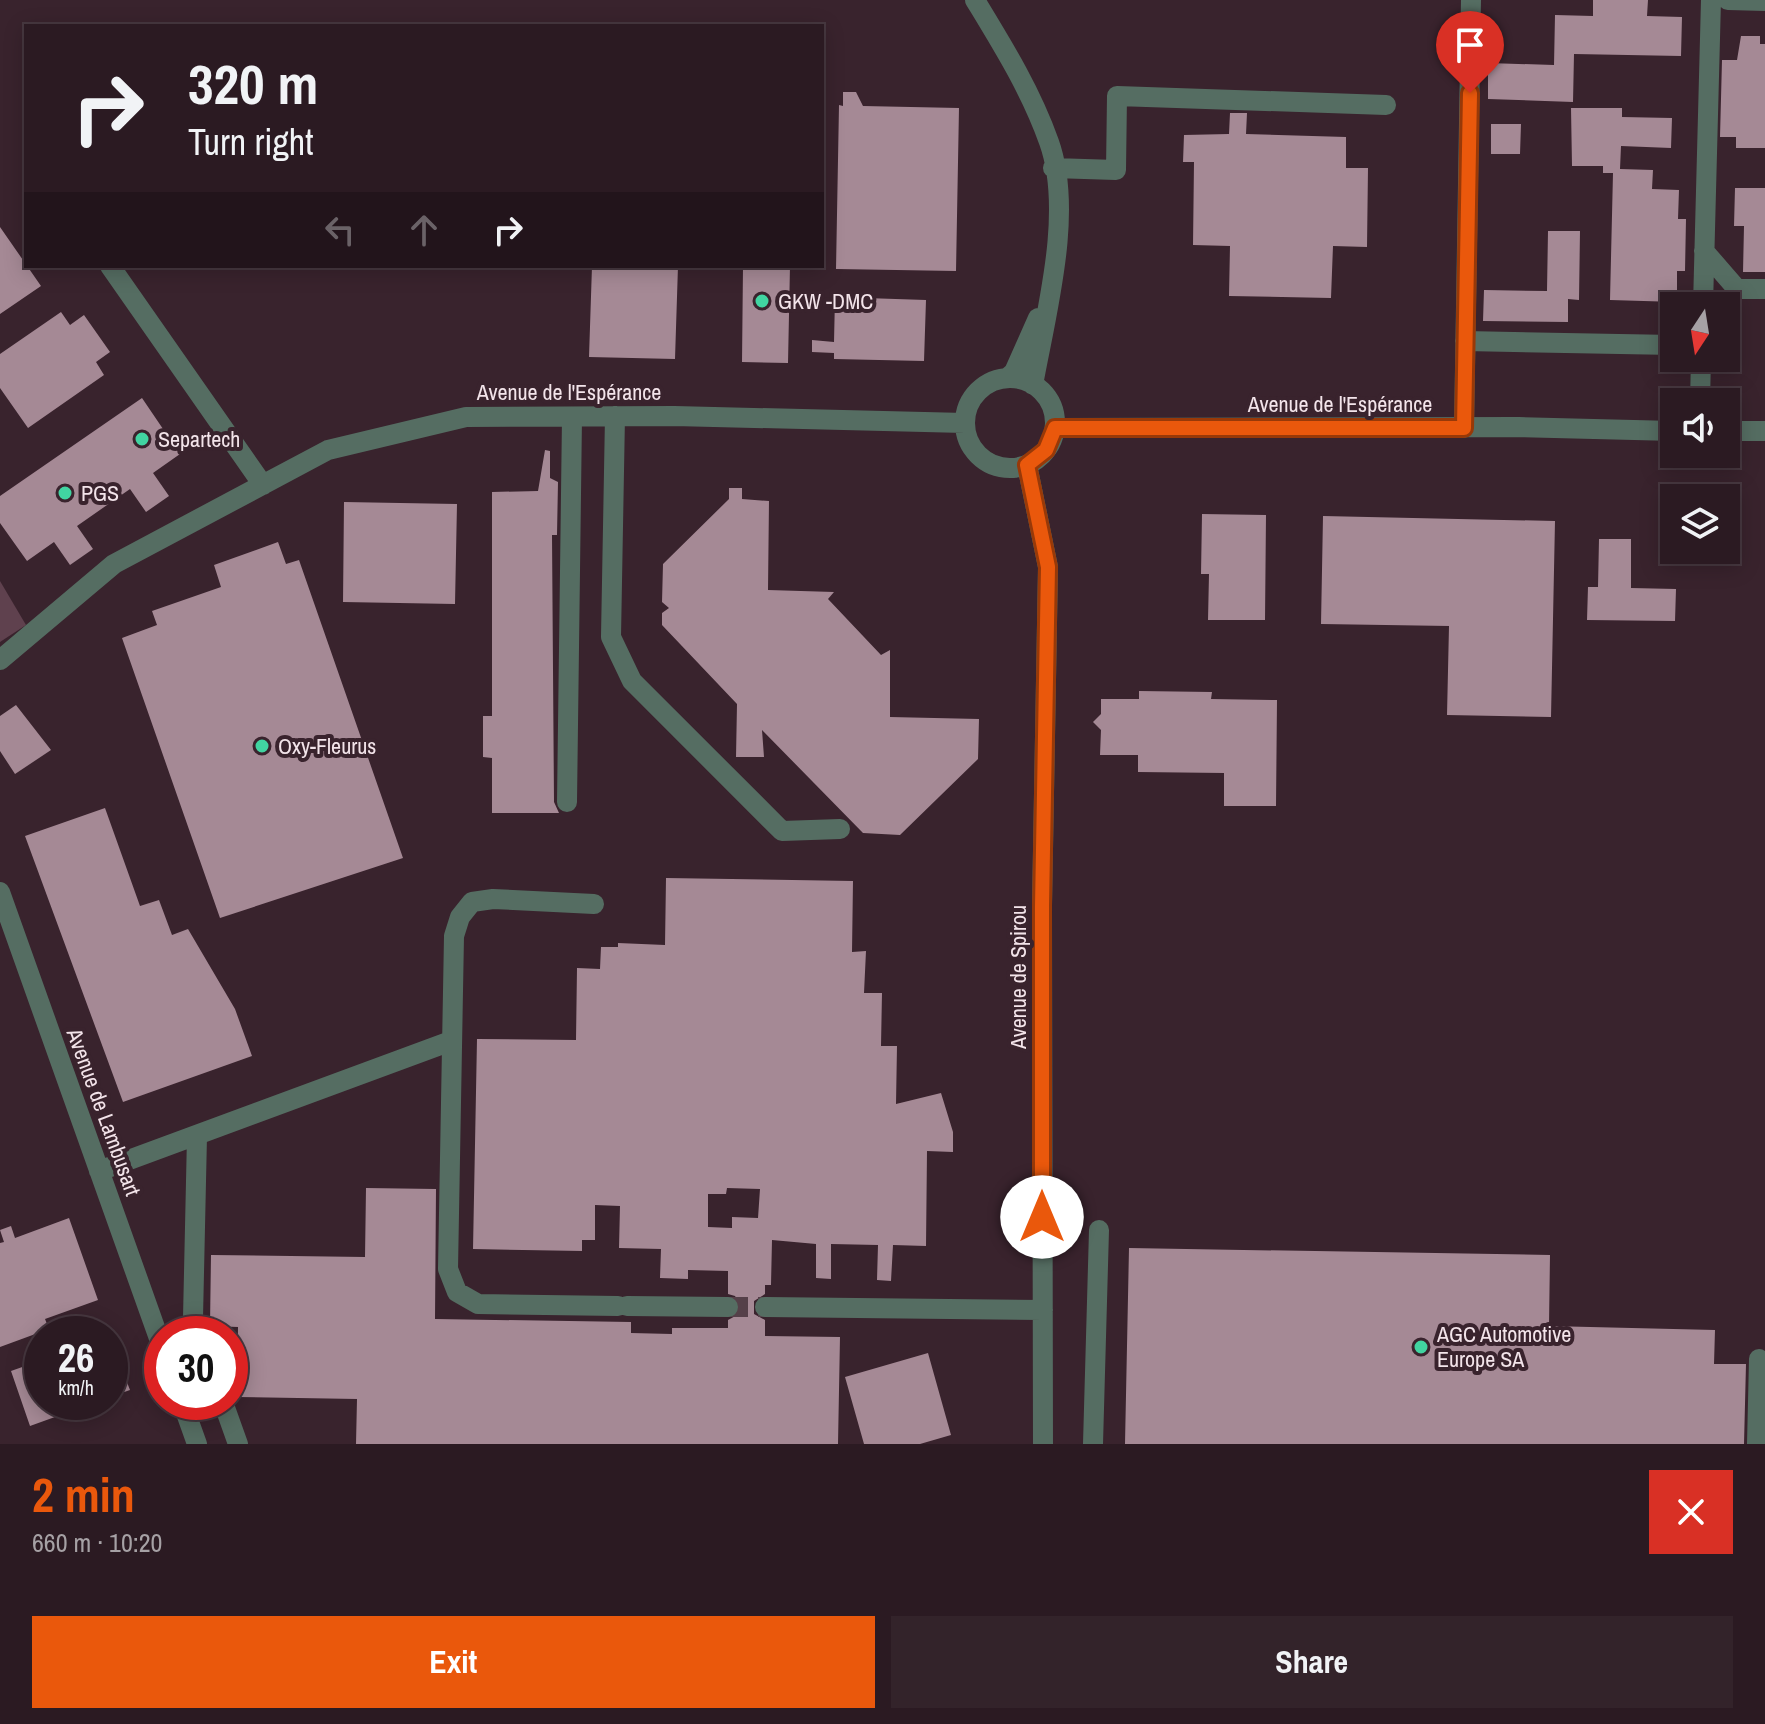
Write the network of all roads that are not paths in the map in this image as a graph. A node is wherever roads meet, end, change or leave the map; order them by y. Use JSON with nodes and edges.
{"nodes":[{"id":1,"x":975,"y":0,"type":"edge"},
{"id":2,"x":1471,"y":0,"type":"edge"},
{"id":3,"x":1711,"y":0,"type":"edge"},
{"id":4,"x":1728,"y":0,"type":"edge"},
{"id":5,"x":1765,"y":1,"type":"edge"},
{"id":6,"x":1386,"y":105,"type":"dead end"},
{"id":7,"x":1053,"y":168,"type":"junction"},
{"id":8,"x":1704,"y":251,"type":"junction"},
{"id":9,"x":111,"y":268,"type":"edge"},
{"id":10,"x":1765,"y":289,"type":"edge"},
{"id":11,"x":1703,"y":292,"type":"edge"},
{"id":12,"x":1048,"y":302,"type":"junction"},
{"id":13,"x":1465,"y":341,"type":"junction"},
{"id":14,"x":1660,"y":345,"type":"edge"},
{"id":15,"x":1007,"y":378,"type":"junction"},
{"id":16,"x":1033,"y":385,"type":"junction"},
{"id":17,"x":615,"y":416,"type":"junction"},
{"id":18,"x":572,"y":417,"type":"junction"},
{"id":19,"x":965,"y":423,"type":"junction"},
{"id":20,"x":1055,"y":428,"type":"junction"},
{"id":21,"x":1464,"y":428,"type":"junction"},
{"id":22,"x":1660,"y":431,"type":"edge"},
{"id":23,"x":1740,"y":431,"type":"edge"},
{"id":24,"x":1765,"y":431,"type":"edge"},
{"id":25,"x":1027,"y":465,"type":"junction"},
{"id":26,"x":263,"y":485,"type":"junction"},
{"id":27,"x":0,"y":660,"type":"edge"},
{"id":28,"x":567,"y":802,"type":"dead end"},
{"id":29,"x":840,"y":829,"type":"dead end"},
{"id":30,"x":0,"y":892,"type":"edge"},
{"id":31,"x":594,"y":904,"type":"dead end"},
{"id":32,"x":451,"y":1041,"type":"junction"},
{"id":33,"x":197,"y":1136,"type":"junction"},
{"id":34,"x":99,"y":1171,"type":"junction"},
{"id":35,"x":1099,"y":1230,"type":"dead end"},
{"id":36,"x":728,"y":1307,"type":"tunnel mouth"},
{"id":37,"x":765,"y":1307,"type":"tunnel mouth"},
{"id":38,"x":1043,"y":1310,"type":"junction"},
{"id":39,"x":151,"y":1316,"type":"edge"},
{"id":40,"x":193,"y":1316,"type":"edge"},
{"id":41,"x":1759,"y":1359,"type":"dead end"},
{"id":42,"x":188,"y":1420,"type":"edge"},
{"id":43,"x":229,"y":1420,"type":"edge"},
{"id":44,"x":197,"y":1444,"type":"edge"},
{"id":45,"x":238,"y":1444,"type":"edge"},
{"id":46,"x":1043,"y":1444,"type":"edge"},
{"id":47,"x":1093,"y":1444,"type":"edge"},
{"id":48,"x":1757,"y":1444,"type":"edge"}],
"edges":[{"from":1,"to":7,"type":"street"},
{"from":2,"to":13,"type":"street"},
{"from":3,"to":8,"type":"street"},
{"from":4,"to":5,"type":"street"},
{"from":6,"to":7,"type":"street"},
{"from":7,"to":12,"type":"street"},
{"from":8,"to":10,"type":"street"},
{"from":8,"to":11,"type":"street"},
{"from":9,"to":26,"type":"street"},
{"from":12,"to":15,"type":"street"},
{"from":12,"to":16,"type":"street"},
{"from":13,"to":14,"type":"street"},
{"from":13,"to":21,"type":"street"},
{"from":15,"to":16,"type":"street"},
{"from":15,"to":19,"type":"street"},
{"from":16,"to":20,"type":"street"},
{"from":17,"to":18,"type":"street","name":"Avenue de l'Espérance"},
{"from":17,"to":19,"type":"street","name":"Avenue de l'Espérance"},
{"from":17,"to":29,"type":"street"},
{"from":18,"to":26,"type":"street","name":"Avenue de l'Espérance"},
{"from":18,"to":28,"type":"street"},
{"from":19,"to":25,"type":"street"},
{"from":20,"to":21,"type":"street","name":"Avenue de l'Espérance"},
{"from":20,"to":25,"type":"street"},
{"from":21,"to":22,"type":"street","name":"Avenue de l'Espérance"},
{"from":23,"to":24,"type":"street"},
{"from":25,"to":38,"type":"street","name":"Avenue de Spirou"},
{"from":26,"to":27,"type":"street","name":"Avenue de l'Espérance"},
{"from":30,"to":34,"type":"street","name":"Avenue de Lambusart"},
{"from":31,"to":32,"type":"street"},
{"from":32,"to":33,"type":"street"},
{"from":32,"to":36,"type":"street"},
{"from":33,"to":34,"type":"street"},
{"from":33,"to":40,"type":"street"},
{"from":34,"to":39,"type":"street","name":"Avenue de Lambusart"},
{"from":35,"to":47,"type":"street"},
{"from":37,"to":38,"type":"street"},
{"from":38,"to":46,"type":"street","name":"Avenue de Spirou"},
{"from":41,"to":48,"type":"street"},
{"from":42,"to":44,"type":"street"},
{"from":43,"to":45,"type":"street"}]}
